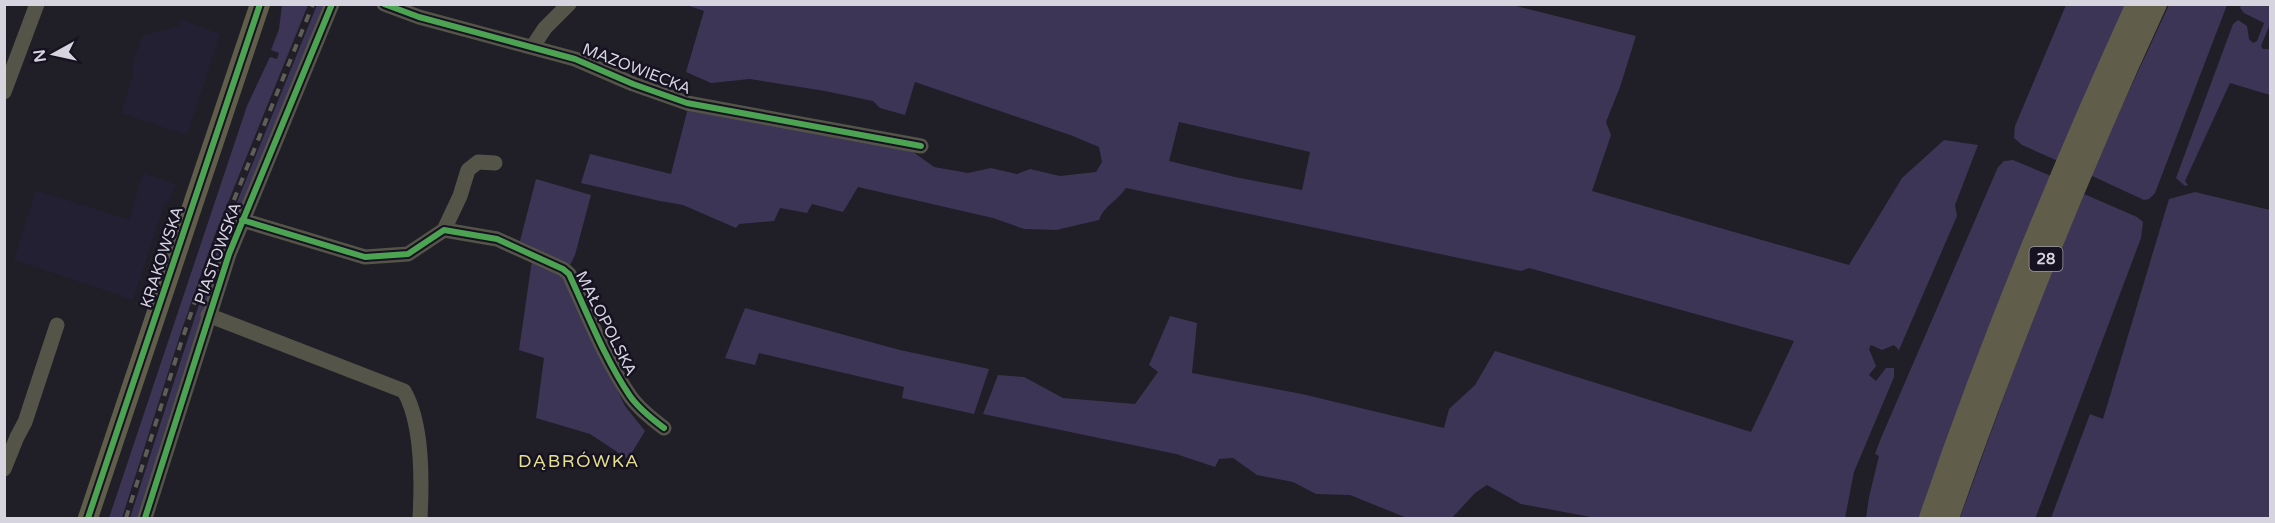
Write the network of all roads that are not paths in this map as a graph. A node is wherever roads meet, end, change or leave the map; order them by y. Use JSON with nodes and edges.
{"nodes":[{"id":1,"x":37,"y":4,"type":"edge"},
{"id":2,"x":260,"y":4,"type":"edge"},
{"id":3,"x":332,"y":4,"type":"edge"},
{"id":4,"x":384,"y":4,"type":"edge"},
{"id":5,"x":569,"y":4,"type":"edge"},
{"id":6,"x":2136,"y":4,"type":"edge"},
{"id":7,"x":2157,"y":4,"type":"edge"},
{"id":8,"x":533,"y":46,"type":"junction"},
{"id":9,"x":4,"y":92,"type":"edge"},
{"id":10,"x":921,"y":146,"type":"dead end"},
{"id":11,"x":495,"y":163,"type":"dead end"},
{"id":12,"x":242,"y":220,"type":"junction"},
{"id":13,"x":444,"y":230,"type":"junction"},
{"id":14,"x":208,"y":315,"type":"junction"},
{"id":15,"x":57,"y":326,"type":"dead end"},
{"id":16,"x":664,"y":428,"type":"dead end"},
{"id":17,"x":11,"y":434,"type":"edge"},
{"id":18,"x":4,"y":469,"type":"edge"},
{"id":19,"x":88,"y":519,"type":"edge"},
{"id":20,"x":145,"y":519,"type":"edge"},
{"id":21,"x":420,"y":519,"type":"edge"},
{"id":22,"x":1929,"y":519,"type":"edge"},
{"id":23,"x":1949,"y":519,"type":"edge"}],
"edges":[{"from":1,"to":9,"type":"street"},
{"from":2,"to":19,"type":"main road","name":"KRAKOWSKA"},
{"from":3,"to":12,"type":"street","name":"PIASTOWSKA"},
{"from":4,"to":8,"type":"street","name":"MAZOWIECKA"},
{"from":5,"to":8,"type":"street"},
{"from":6,"to":22,"type":"main road","number":"28"},
{"from":7,"to":23,"type":"main road","number":"28"},
{"from":8,"to":10,"type":"street","name":"MAZOWIECKA"},
{"from":11,"to":13,"type":"street"},
{"from":12,"to":13,"type":"street"},
{"from":12,"to":14,"type":"street","name":"PIASTOWSKA"},
{"from":13,"to":16,"type":"street","name":"MAŁOPOLSKA"},
{"from":14,"to":20,"type":"street","name":"PIASTOWSKA"},
{"from":14,"to":21,"type":"street"},
{"from":15,"to":17,"type":"street"},
{"from":17,"to":18,"type":"street"}]}
